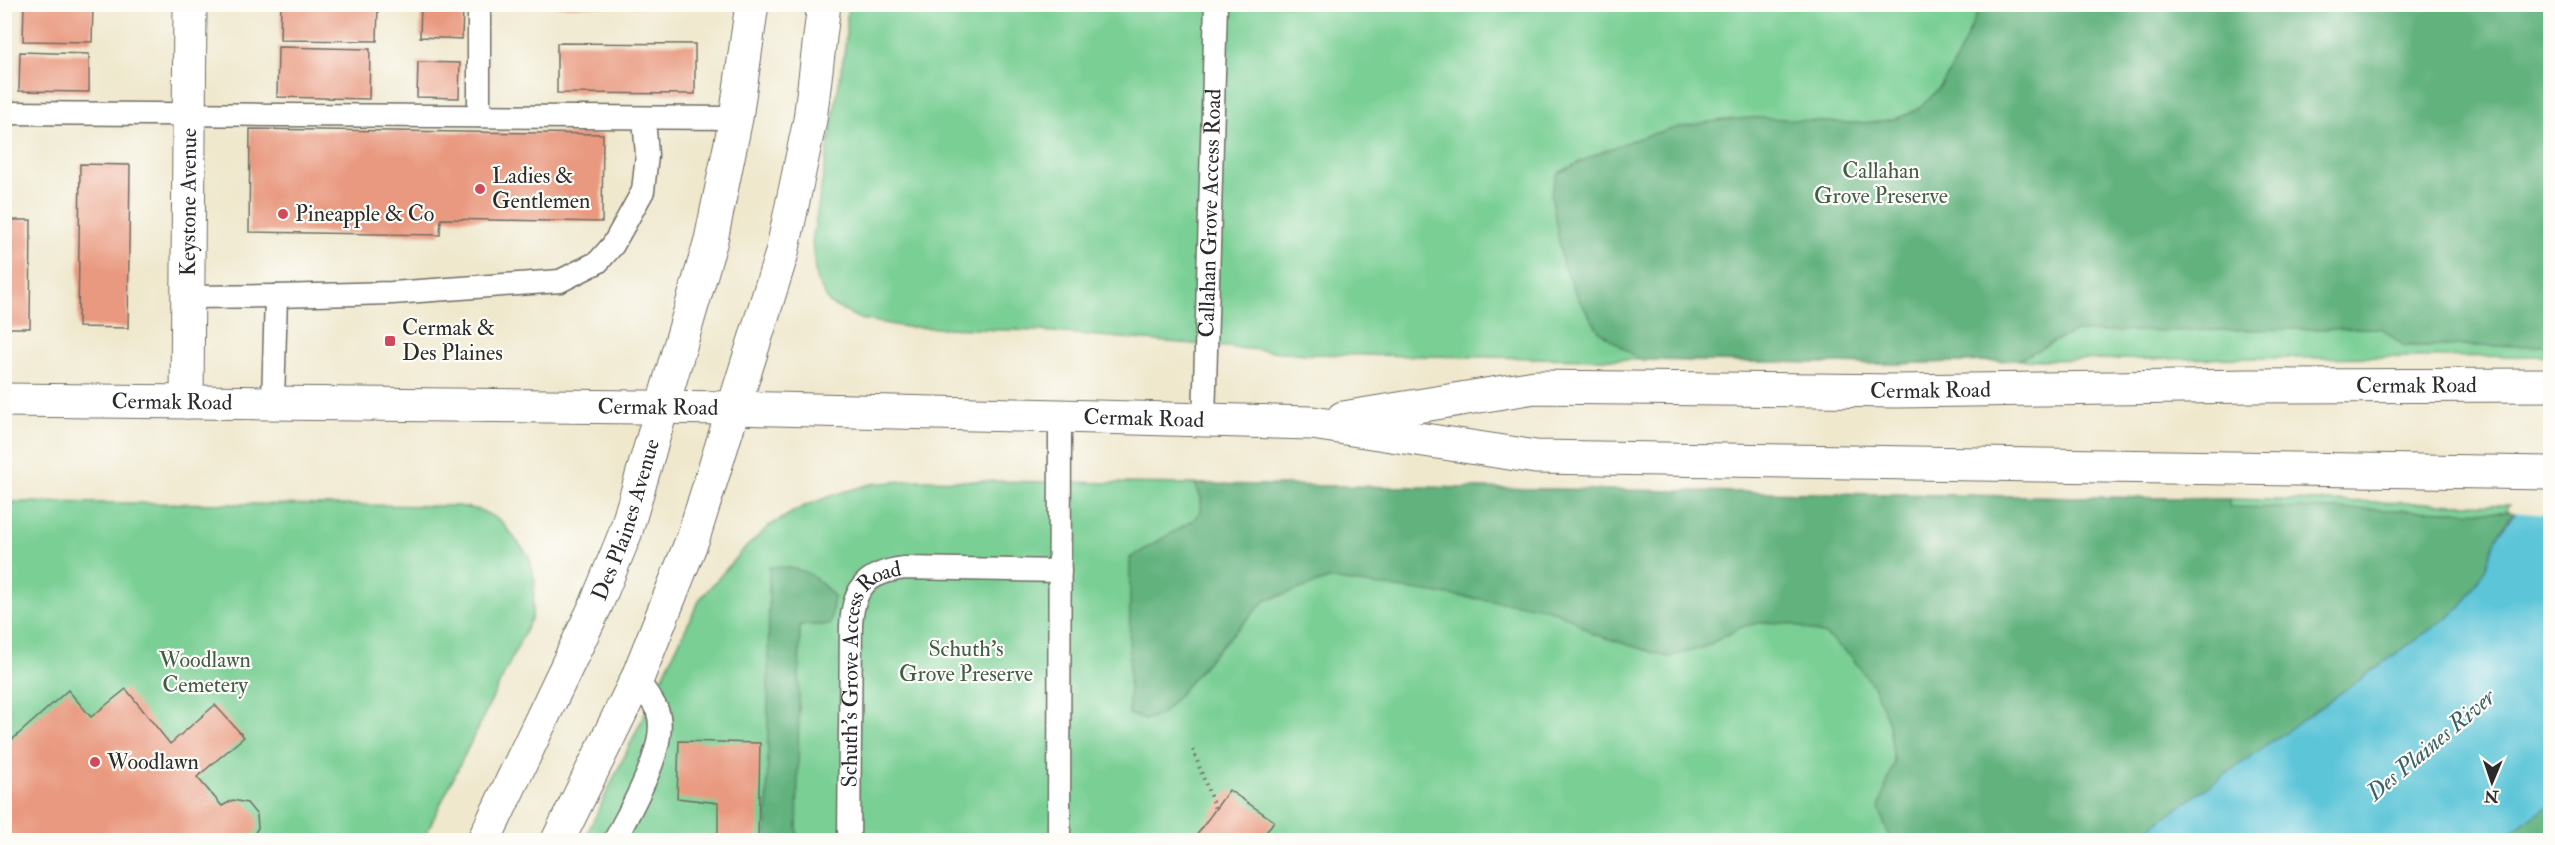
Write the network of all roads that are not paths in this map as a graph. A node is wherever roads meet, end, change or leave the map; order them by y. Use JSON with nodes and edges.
{"nodes":[{"id":1,"x":190,"y":4,"type":"edge"},
{"id":2,"x":479,"y":4,"type":"edge"},
{"id":3,"x":752,"y":4,"type":"edge"},
{"id":4,"x":824,"y":4,"type":"edge"},
{"id":5,"x":1216,"y":4,"type":"edge"},
{"id":6,"x":4,"y":113,"type":"edge"},
{"id":7,"x":189,"y":115,"type":"junction"},
{"id":8,"x":479,"y":116,"type":"junction"},
{"id":9,"x":644,"y":118,"type":"junction"},
{"id":10,"x":736,"y":118,"type":"junction"},
{"id":11,"x":276,"y":296,"type":"junction"},
{"id":12,"x":188,"y":297,"type":"junction"},
{"id":13,"x":2550,"y":385,"type":"edge"},
{"id":14,"x":4,"y":400,"type":"edge"},
{"id":15,"x":187,"y":402,"type":"junction"},
{"id":16,"x":273,"y":403,"type":"junction"},
{"id":17,"x":662,"y":408,"type":"junction"},
{"id":18,"x":733,"y":408,"type":"junction"},
{"id":19,"x":1060,"y":416,"type":"junction"},
{"id":20,"x":1204,"y":420,"type":"junction"},
{"id":21,"x":1312,"y":423,"type":"junction"},
{"id":22,"x":2540,"y":472,"type":"edge"},
{"id":23,"x":1060,"y":571,"type":"junction"},
{"id":24,"x":637,"y":678,"type":"junction"},
{"id":25,"x":484,"y":840,"type":"edge"},
{"id":26,"x":558,"y":840,"type":"edge"},
{"id":27,"x":615,"y":840,"type":"edge"},
{"id":28,"x":849,"y":840,"type":"edge"},
{"id":29,"x":1059,"y":840,"type":"edge"}],
"edges":[{"from":1,"to":7,"type":"main road","name":"Keystone Avenue"},
{"from":2,"to":8,"type":"lane"},
{"from":3,"to":10,"type":"main road","name":"Des Plaines Avenue"},
{"from":4,"to":18,"type":"main road"},
{"from":5,"to":20,"type":"lane","name":"Callahan Grove Access Road"},
{"from":6,"to":7,"type":"lane"},
{"from":7,"to":8,"type":"lane"},
{"from":7,"to":12,"type":"main road","name":"Keystone Avenue"},
{"from":8,"to":9,"type":"lane"},
{"from":9,"to":10,"type":"lane"},
{"from":9,"to":11,"type":"lane"},
{"from":10,"to":17,"type":"main road","name":"Des Plaines Avenue"},
{"from":11,"to":12,"type":"lane"},
{"from":11,"to":16,"type":"lane"},
{"from":12,"to":15,"type":"main road","name":"Keystone Avenue"},
{"from":13,"to":21,"type":"main road","name":"Cermak Road"},
{"from":14,"to":15,"type":"main road","name":"Cermak Road"},
{"from":15,"to":16,"type":"main road","name":"Cermak Road"},
{"from":16,"to":17,"type":"main road","name":"Cermak Road"},
{"from":17,"to":18,"type":"main road","name":"Cermak Road"},
{"from":17,"to":25,"type":"main road","name":"Des Plaines Avenue"},
{"from":18,"to":19,"type":"main road","name":"Cermak Road"},
{"from":18,"to":24,"type":"main road"},
{"from":19,"to":20,"type":"main road","name":"Cermak Road"},
{"from":19,"to":23,"type":"lane"},
{"from":20,"to":21,"type":"main road","name":"Cermak Road"},
{"from":21,"to":22,"type":"main road","name":"Cermak Road"},
{"from":23,"to":28,"type":"lane","name":"Schuth's Grove Access Road"},
{"from":23,"to":29,"type":"lane"},
{"from":24,"to":26,"type":"main road"},
{"from":24,"to":27,"type":"lane"}]}
